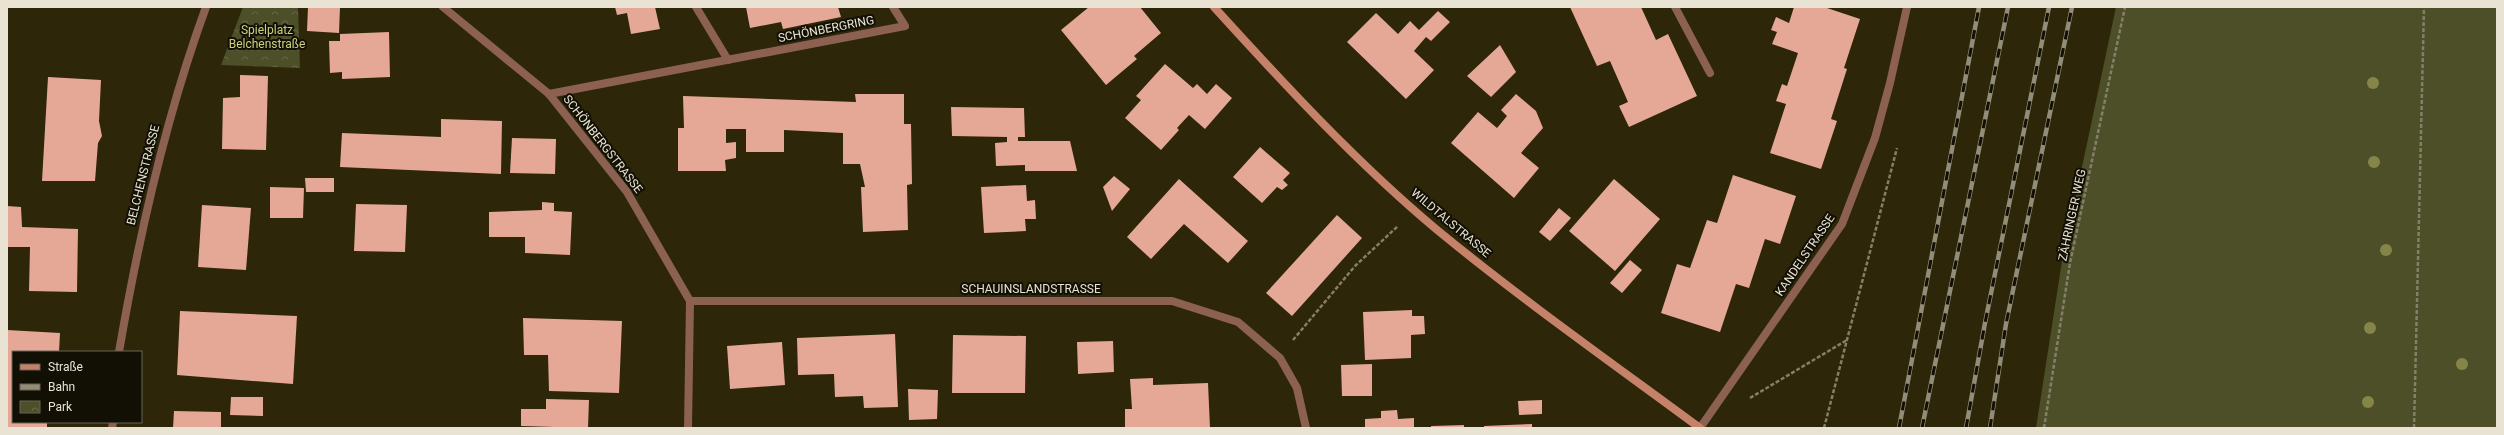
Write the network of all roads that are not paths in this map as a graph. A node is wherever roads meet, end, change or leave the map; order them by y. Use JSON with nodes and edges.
{"nodes":[{"id":1,"x":206,"y":7,"type":"edge"},
{"id":2,"x":444,"y":7,"type":"edge"},
{"id":3,"x":696,"y":7,"type":"edge"},
{"id":4,"x":894,"y":7,"type":"edge"},
{"id":5,"x":1214,"y":7,"type":"edge"},
{"id":6,"x":1675,"y":7,"type":"edge"},
{"id":7,"x":1908,"y":7,"type":"edge"},
{"id":8,"x":728,"y":60,"type":"junction"},
{"id":9,"x":1710,"y":73,"type":"dead end"},
{"id":10,"x":549,"y":94,"type":"junction"},
{"id":11,"x":690,"y":301,"type":"junction"},
{"id":12,"x":119,"y":351,"type":"edge"},
{"id":13,"x":688,"y":428,"type":"edge"},
{"id":14,"x":1306,"y":428,"type":"edge"},
{"id":15,"x":1700,"y":428,"type":"edge"}],
"edges":[{"from":1,"to":12,"type":"street","name":"BELCHENSTRASSE"},
{"from":2,"to":10,"type":"street","name":"SCHÖNBERGSTRASSE"},
{"from":3,"to":8,"type":"street"},
{"from":4,"to":8,"type":"street","name":"SCHÖNBERGRING"},
{"from":5,"to":15,"type":"street","name":"WILDTALSTRASSE"},
{"from":6,"to":9,"type":"street"},
{"from":7,"to":15,"type":"street","name":"KANDELSTRASSE"},
{"from":8,"to":10,"type":"street","name":"SCHÖNBERGRING"},
{"from":10,"to":11,"type":"street","name":"SCHÖNBERGSTRASSE"},
{"from":11,"to":13,"type":"street"},
{"from":11,"to":14,"type":"street","name":"SCHAUINSLANDSTRASSE"}]}
